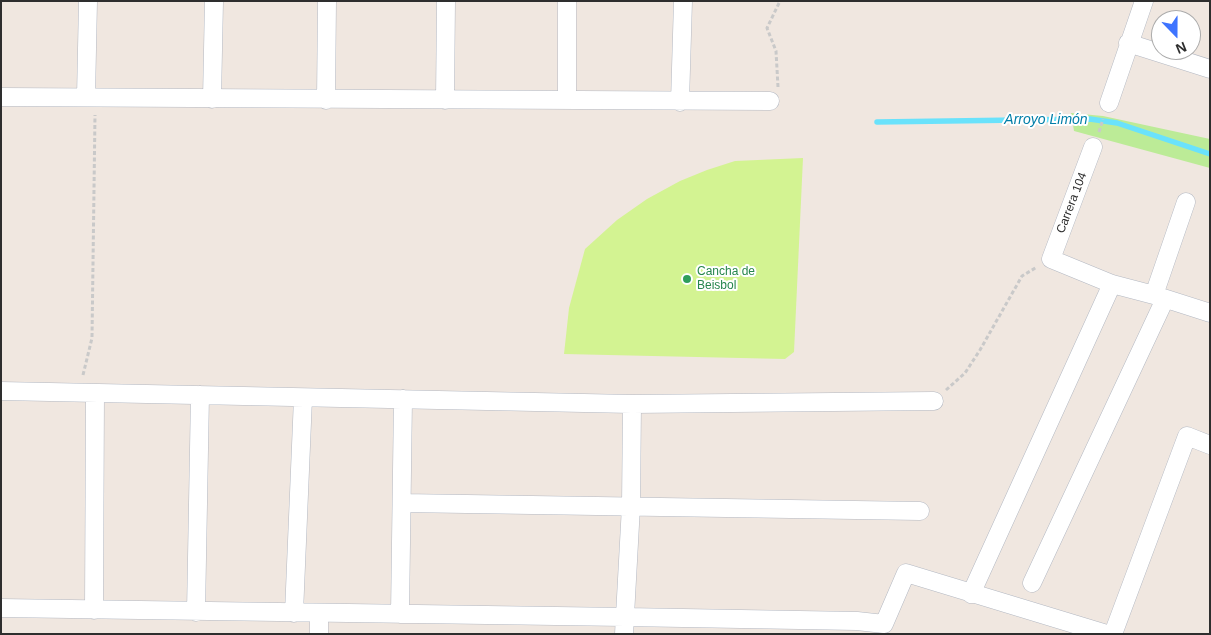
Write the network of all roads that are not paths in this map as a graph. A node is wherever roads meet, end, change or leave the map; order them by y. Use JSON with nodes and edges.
{"nodes":[{"id":1,"x":88,"y":1,"type":"edge"},
{"id":2,"x":214,"y":1,"type":"edge"},
{"id":3,"x":327,"y":1,"type":"edge"},
{"id":4,"x":446,"y":1,"type":"edge"},
{"id":5,"x":567,"y":1,"type":"edge"},
{"id":6,"x":683,"y":1,"type":"edge"},
{"id":7,"x":1144,"y":1,"type":"edge"},
{"id":8,"x":1128,"y":44,"type":"junction"},
{"id":9,"x":1210,"y":69,"type":"edge"},
{"id":10,"x":1,"y":97,"type":"edge"},
{"id":11,"x":91,"y":97,"type":"junction"},
{"id":12,"x":212,"y":99,"type":"junction"},
{"id":13,"x":326,"y":100,"type":"junction"},
{"id":14,"x":445,"y":100,"type":"junction"},
{"id":15,"x":567,"y":100,"type":"junction"},
{"id":16,"x":770,"y":101,"type":"road end"},
{"id":17,"x":680,"y":102,"type":"junction"},
{"id":18,"x":1106,"y":110,"type":"road end"},
{"id":19,"x":1096,"y":140,"type":"road end"},
{"id":20,"x":1186,"y":202,"type":"dead end"},
{"id":21,"x":1112,"y":284,"type":"junction"},
{"id":22,"x":1160,"y":297,"type":"junction"},
{"id":23,"x":1210,"y":313,"type":"edge"},
{"id":24,"x":1,"y":392,"type":"edge"},
{"id":25,"x":95,"y":394,"type":"junction"},
{"id":26,"x":200,"y":395,"type":"junction"},
{"id":27,"x":303,"y":398,"type":"junction"},
{"id":28,"x":404,"y":400,"type":"junction"},
{"id":29,"x":934,"y":401,"type":"road end"},
{"id":30,"x":632,"y":404,"type":"junction"},
{"id":31,"x":1210,"y":445,"type":"edge"},
{"id":32,"x":402,"y":503,"type":"junction"},
{"id":33,"x":631,"y":506,"type":"junction"},
{"id":34,"x":920,"y":511,"type":"dead end"},
{"id":35,"x":1032,"y":583,"type":"dead end"},
{"id":36,"x":970,"y":594,"type":"junction"},
{"id":37,"x":1,"y":608,"type":"edge"},
{"id":38,"x":94,"y":610,"type":"junction"},
{"id":39,"x":196,"y":612,"type":"junction"},
{"id":40,"x":294,"y":613,"type":"junction"},
{"id":41,"x":319,"y":613,"type":"junction"},
{"id":42,"x":400,"y":614,"type":"junction"},
{"id":43,"x":625,"y":625,"type":"edge"},
{"id":44,"x":319,"y":634,"type":"edge"},
{"id":45,"x":1107,"y":634,"type":"edge"},
{"id":46,"x":1113,"y":634,"type":"edge"}],
"edges":[{"from":1,"to":11,"type":"street"},
{"from":2,"to":12,"type":"street"},
{"from":3,"to":13,"type":"street"},
{"from":4,"to":14,"type":"street"},
{"from":5,"to":15,"type":"street"},
{"from":6,"to":17,"type":"street"},
{"from":7,"to":8,"type":"street"},
{"from":8,"to":9,"type":"street"},
{"from":8,"to":18,"type":"street"},
{"from":10,"to":11,"type":"street"},
{"from":11,"to":12,"type":"street"},
{"from":12,"to":13,"type":"street"},
{"from":13,"to":14,"type":"street"},
{"from":14,"to":15,"type":"street"},
{"from":15,"to":17,"type":"street"},
{"from":16,"to":17,"type":"street"},
{"from":19,"to":21,"type":"street","name":"Carrera 104"},
{"from":20,"to":22,"type":"street"},
{"from":21,"to":22,"type":"street"},
{"from":21,"to":36,"type":"street"},
{"from":22,"to":23,"type":"street"},
{"from":22,"to":35,"type":"street"},
{"from":24,"to":25,"type":"street"},
{"from":25,"to":26,"type":"street"},
{"from":25,"to":38,"type":"street"},
{"from":26,"to":27,"type":"street"},
{"from":26,"to":39,"type":"street"},
{"from":27,"to":28,"type":"street"},
{"from":27,"to":40,"type":"street"},
{"from":28,"to":30,"type":"street"},
{"from":28,"to":32,"type":"street"},
{"from":29,"to":30,"type":"street"},
{"from":30,"to":33,"type":"street"},
{"from":31,"to":46,"type":"street"},
{"from":32,"to":33,"type":"street"},
{"from":32,"to":42,"type":"street"},
{"from":33,"to":34,"type":"street"},
{"from":33,"to":43,"type":"street"},
{"from":36,"to":43,"type":"street"},
{"from":36,"to":45,"type":"street"},
{"from":37,"to":38,"type":"street"},
{"from":38,"to":39,"type":"street"},
{"from":39,"to":40,"type":"street"},
{"from":40,"to":41,"type":"street"},
{"from":41,"to":42,"type":"street"},
{"from":41,"to":44,"type":"street"},
{"from":42,"to":43,"type":"street"}]}
